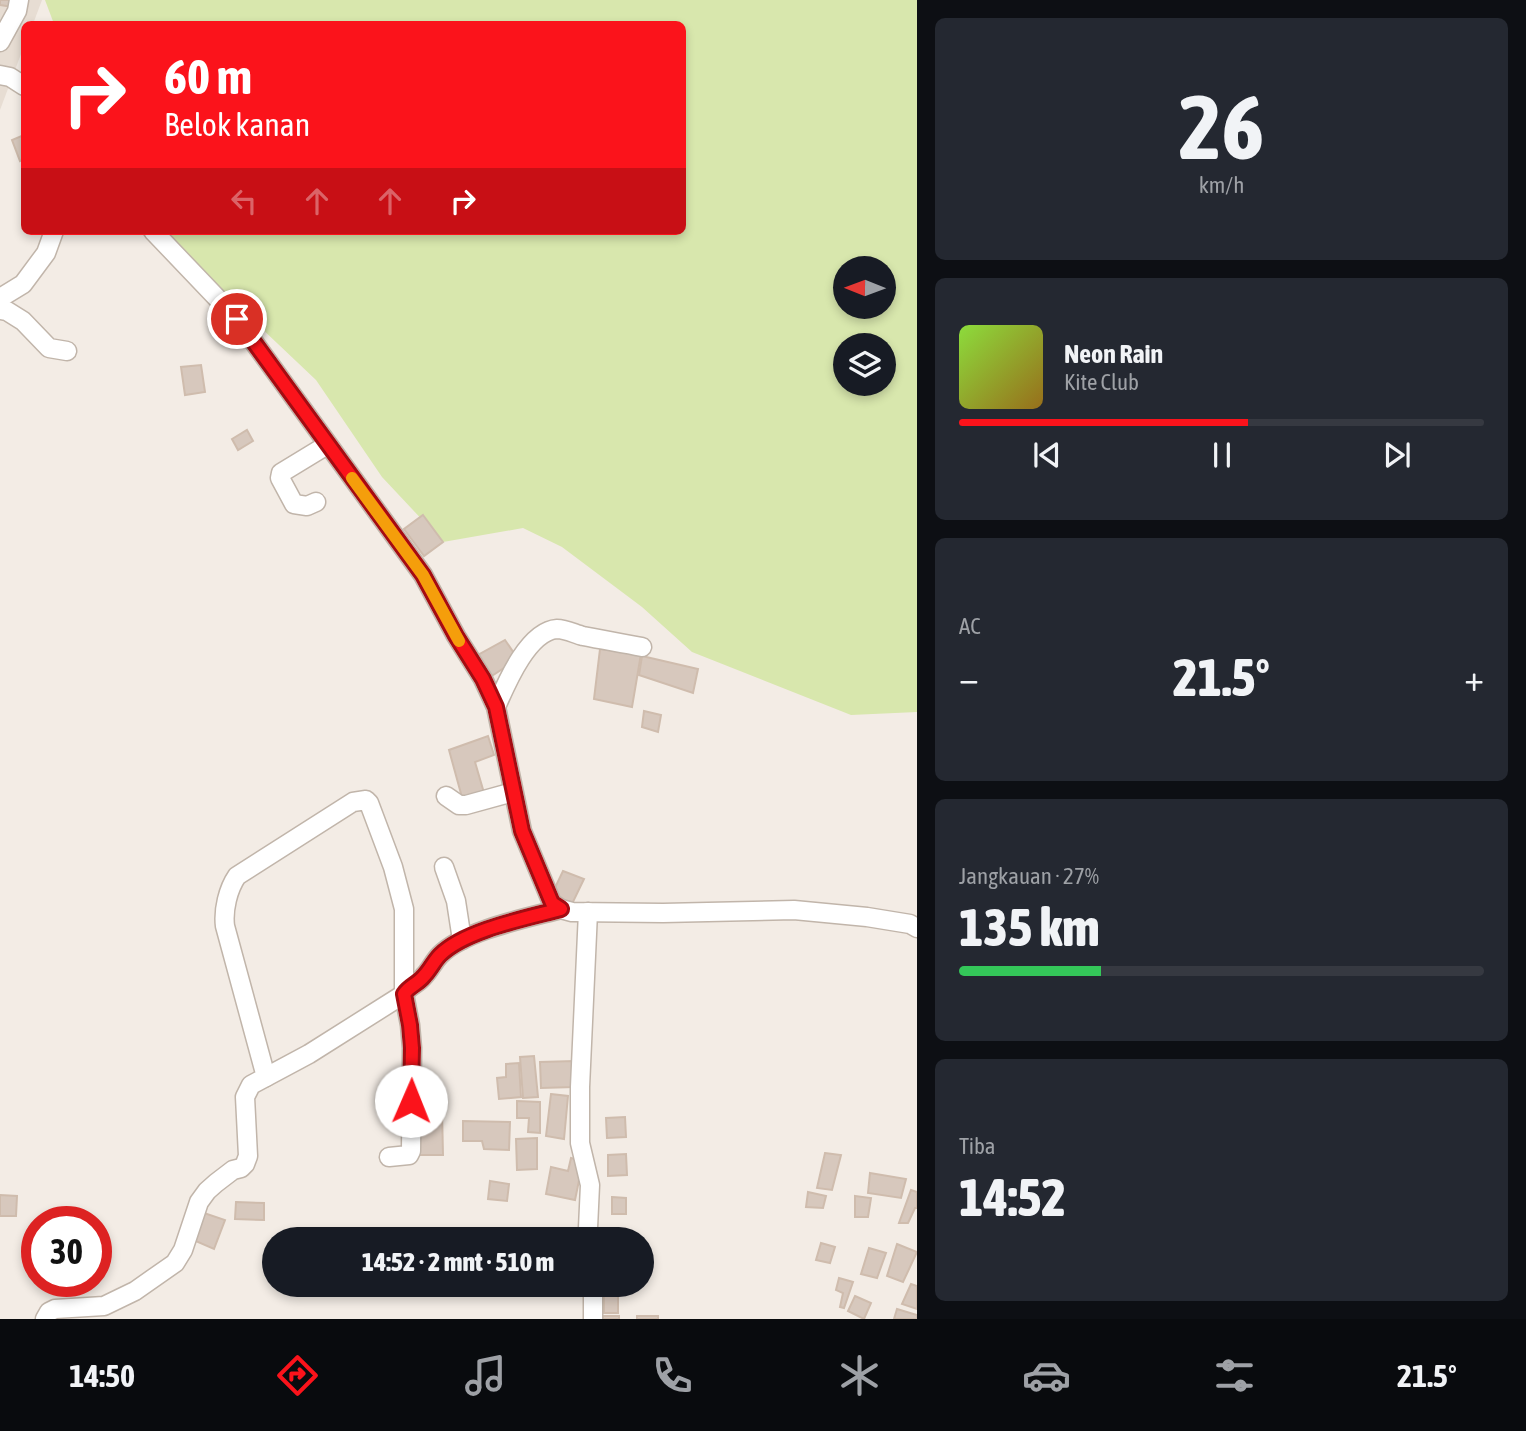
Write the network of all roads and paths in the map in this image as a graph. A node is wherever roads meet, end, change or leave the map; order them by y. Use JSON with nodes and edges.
{"nodes":[{"id":1,"x":19,"y":0,"type":"edge"},
{"id":2,"x":0,"y":42,"type":"edge"},
{"id":3,"x":0,"y":75,"type":"edge"},
{"id":4,"x":21,"y":84,"type":"edge"},
{"id":5,"x":53,"y":235,"type":"edge"},
{"id":6,"x":157,"y":235,"type":"edge"},
{"id":7,"x":0,"y":298,"type":"edge"},
{"id":8,"x":0,"y":310,"type":"edge"},
{"id":9,"x":67,"y":351,"type":"dead end"},
{"id":10,"x":327,"y":445,"type":"junction"},
{"id":11,"x":316,"y":502,"type":"dead end"},
{"id":12,"x":642,"y":647,"type":"dead end"},
{"id":13,"x":496,"y":707,"type":"junction"},
{"id":14,"x":513,"y":792,"type":"junction"},
{"id":15,"x":446,"y":796,"type":"dead end"},
{"id":16,"x":444,"y":867,"type":"dead end"},
{"id":17,"x":561,"y":909,"type":"junction"},
{"id":18,"x":588,"y":912,"type":"junction"},
{"id":19,"x":917,"y":928,"type":"edge"},
{"id":20,"x":462,"y":940,"type":"junction"},
{"id":21,"x":404,"y":994,"type":"junction"},
{"id":22,"x":266,"y":1077,"type":"junction"},
{"id":23,"x":389,"y":1157,"type":"dead end"},
{"id":24,"x":588,"y":1227,"type":"edge"},
{"id":25,"x":593,"y":1297,"type":"edge"},
{"id":26,"x":45,"y":1319,"type":"edge"},
{"id":27,"x":593,"y":1319,"type":"edge"}],
"edges":[{"from":1,"to":2,"type":"street"},
{"from":3,"to":4,"type":"street"},
{"from":5,"to":7,"type":"street"},
{"from":6,"to":10,"type":"street"},
{"from":8,"to":9,"type":"street"},
{"from":10,"to":11,"type":"street"},
{"from":10,"to":13,"type":"street"},
{"from":12,"to":13,"type":"street"},
{"from":13,"to":14,"type":"street"},
{"from":14,"to":15,"type":"street"},
{"from":14,"to":17,"type":"street"},
{"from":16,"to":20,"type":"street"},
{"from":17,"to":18,"type":"street"},
{"from":17,"to":20,"type":"street"},
{"from":18,"to":19,"type":"street"},
{"from":18,"to":24,"type":"street"},
{"from":20,"to":21,"type":"street"},
{"from":21,"to":22,"type":"street"},
{"from":21,"to":22,"type":"street"},
{"from":21,"to":23,"type":"street"},
{"from":22,"to":26,"type":"street"},
{"from":25,"to":27,"type":"street"}]}
